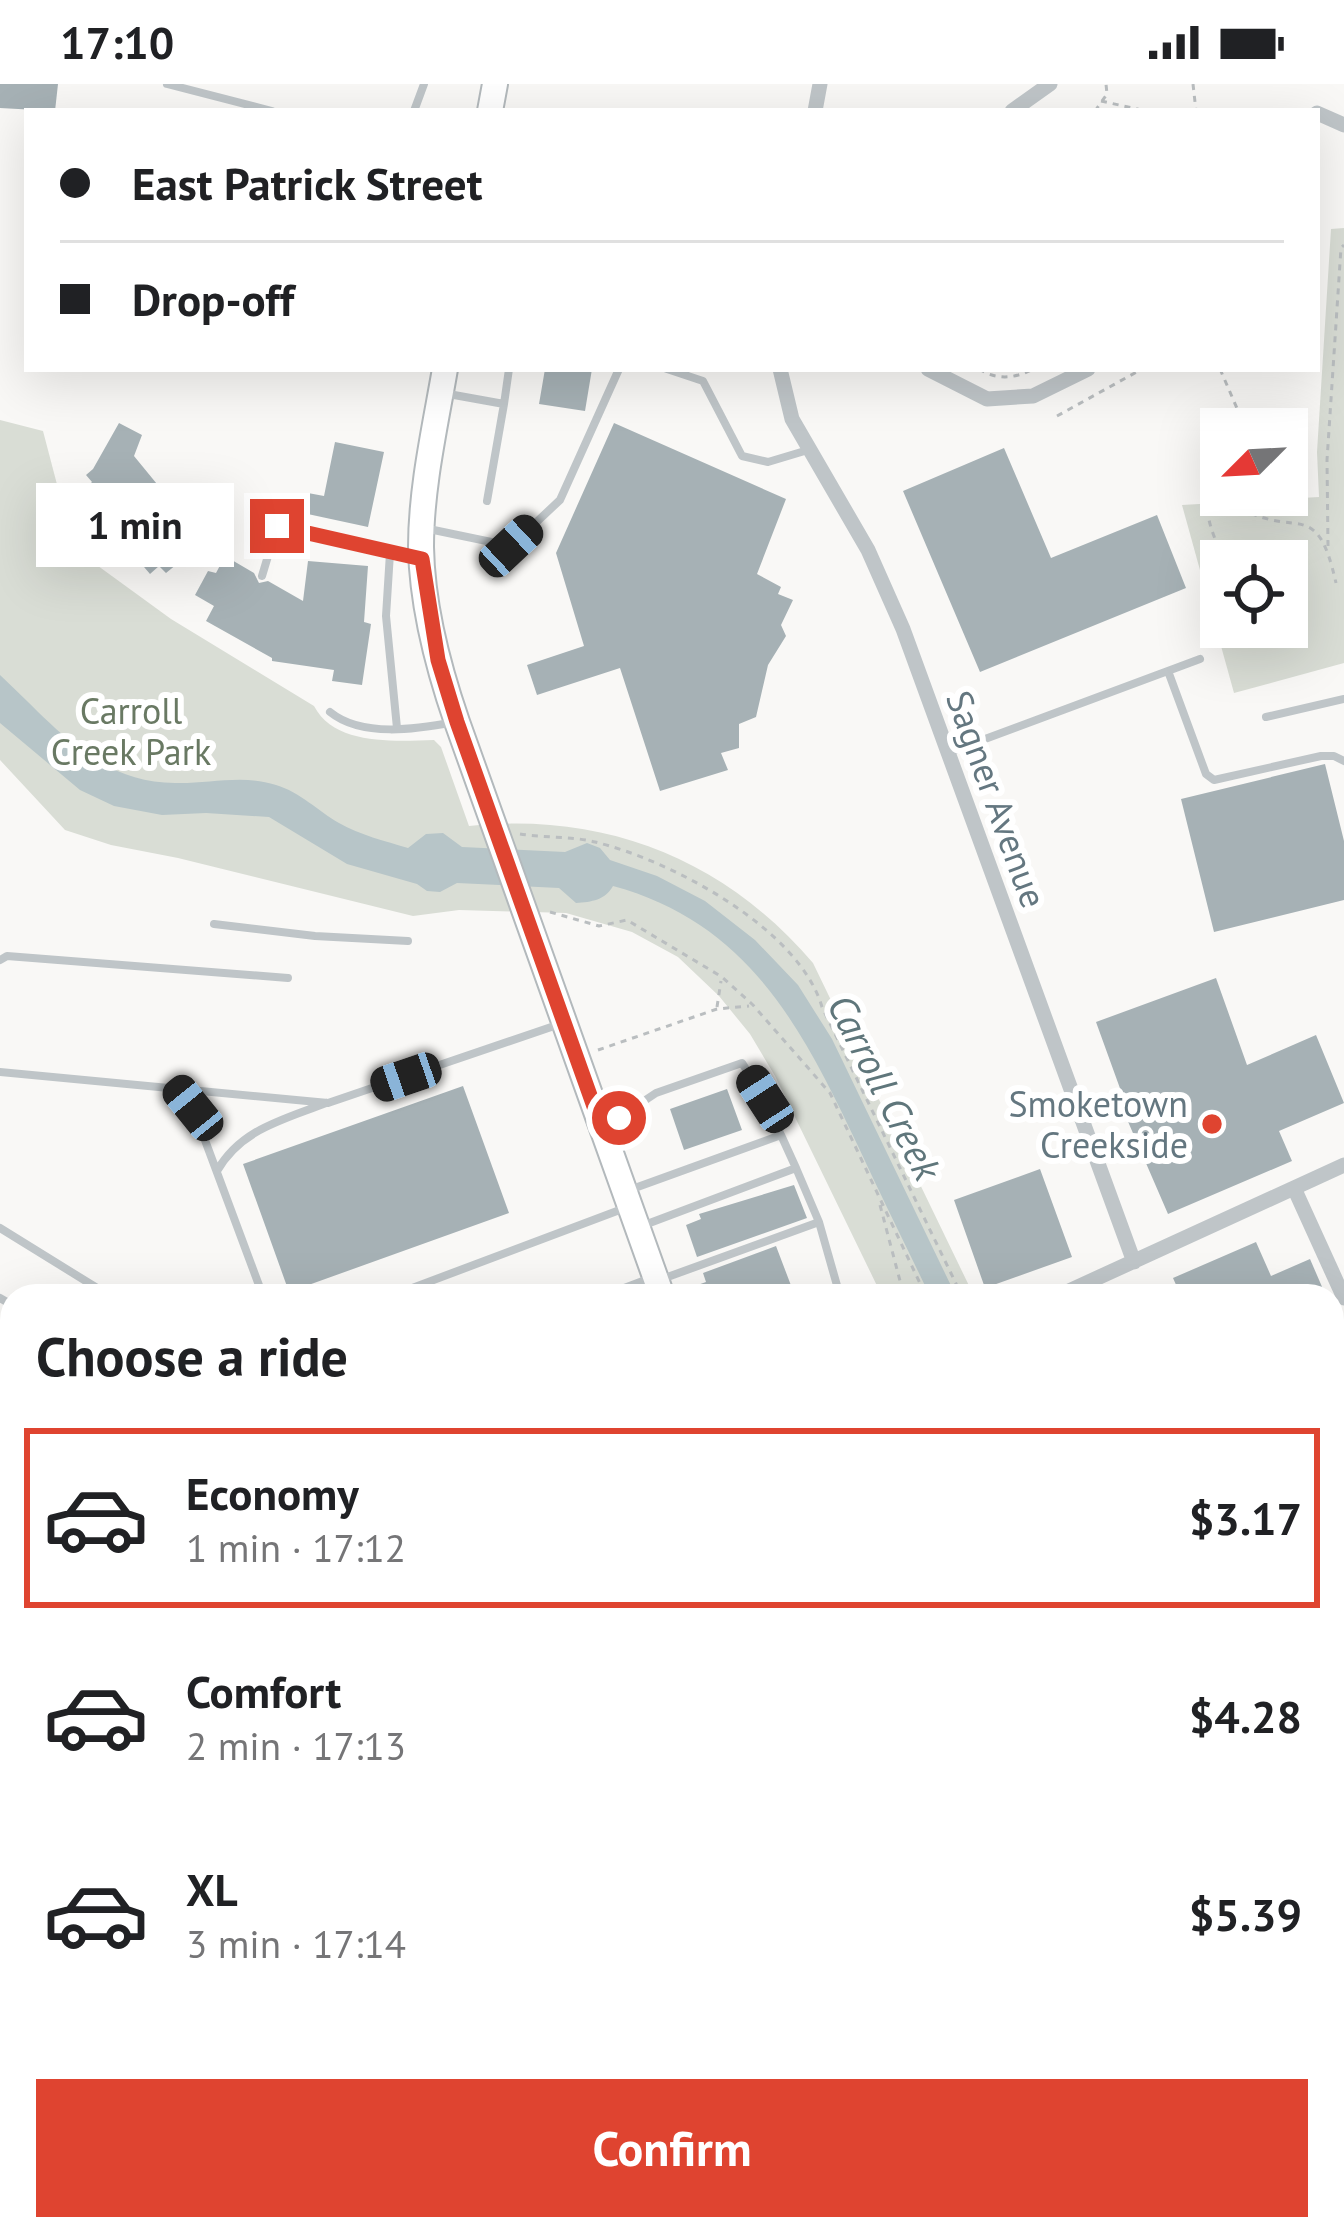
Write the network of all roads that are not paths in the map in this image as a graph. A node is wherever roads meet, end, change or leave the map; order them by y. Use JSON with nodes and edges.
{"nodes":[{"id":1,"x":167,"y":84,"type":"edge"},
{"id":2,"x":1049,"y":84,"type":"edge"},
{"id":3,"x":260,"y":108,"type":"edge"},
{"id":4,"x":1016,"y":108,"type":"edge"},
{"id":5,"x":509,"y":372,"type":"edge"},
{"id":6,"x":618,"y":372,"type":"edge"},
{"id":7,"x":677,"y":372,"type":"edge"},
{"id":8,"x":779,"y":372,"type":"edge"},
{"id":9,"x":934,"y":372,"type":"edge"},
{"id":10,"x":1082,"y":372,"type":"edge"},
{"id":11,"x":443,"y":381,"type":"edge"},
{"id":12,"x":504,"y":404,"type":"junction"},
{"id":13,"x":808,"y":450,"type":"junction"},
{"id":14,"x":488,"y":501,"type":"dead end"},
{"id":15,"x":423,"y":527,"type":"junction"},
{"id":16,"x":390,"y":553,"type":"junction"},
{"id":17,"x":422,"y":559,"type":"junction"},
{"id":18,"x":262,"y":576,"type":"dead end"},
{"id":19,"x":1200,"y":659,"type":"dead end"},
{"id":20,"x":1168,"y":670,"type":"junction"},
{"id":21,"x":1344,"y":699,"type":"edge"},
{"id":22,"x":330,"y":712,"type":"dead end"},
{"id":23,"x":1266,"y":717,"type":"dead end"},
{"id":24,"x":457,"y":722,"type":"junction"},
{"id":25,"x":397,"y":728,"type":"junction"},
{"id":26,"x":949,"y":753,"type":"junction"},
{"id":27,"x":1344,"y":761,"type":"edge"},
{"id":28,"x":214,"y":924,"type":"dead end"},
{"id":29,"x":408,"y":941,"type":"dead end"},
{"id":30,"x":0,"y":960,"type":"edge"},
{"id":31,"x":288,"y":978,"type":"dead end"},
{"id":32,"x":564,"y":1023,"type":"junction"},
{"id":33,"x":0,"y":1072,"type":"edge"},
{"id":34,"x":177,"y":1087,"type":"junction"},
{"id":35,"x":328,"y":1102,"type":"junction"},
{"id":36,"x":602,"y":1129,"type":"junction"},
{"id":37,"x":781,"y":1136,"type":"junction"},
{"id":38,"x":1344,"y":1165,"type":"edge"},
{"id":39,"x":796,"y":1168,"type":"junction"},
{"id":40,"x":217,"y":1171,"type":"junction"},
{"id":41,"x":1294,"y":1188,"type":"junction"},
{"id":42,"x":631,"y":1208,"type":"junction"},
{"id":43,"x":819,"y":1222,"type":"junction"},
{"id":44,"x":0,"y":1228,"type":"edge"},
{"id":45,"x":1134,"y":1262,"type":"junction"},
{"id":46,"x":91,"y":1284,"type":"edge"},
{"id":47,"x":259,"y":1284,"type":"edge"},
{"id":48,"x":424,"y":1284,"type":"edge"},
{"id":49,"x":658,"y":1284,"type":"edge"},
{"id":50,"x":661,"y":1284,"type":"edge"},
{"id":51,"x":837,"y":1284,"type":"edge"},
{"id":52,"x":1085,"y":1284,"type":"edge"},
{"id":53,"x":1338,"y":1284,"type":"edge"}],
"edges":[{"from":1,"to":3,"type":"lane"},
{"from":2,"to":4,"type":"street"},
{"from":5,"to":12,"type":"lane"},
{"from":6,"to":15,"type":"lane"},
{"from":7,"to":13,"type":"lane"},
{"from":8,"to":13,"type":"street","name":"Sagner Avenue"},
{"from":9,"to":10,"type":"street"},
{"from":11,"to":12,"type":"lane"},
{"from":11,"to":15,"type":"main road"},
{"from":12,"to":14,"type":"lane"},
{"from":13,"to":26,"type":"street","name":"Sagner Avenue"},
{"from":15,"to":17,"type":"main road"},
{"from":16,"to":17,"type":"lane"},
{"from":16,"to":18,"type":"lane"},
{"from":16,"to":25,"type":"lane"},
{"from":17,"to":24,"type":"main road"},
{"from":19,"to":20,"type":"lane"},
{"from":20,"to":26,"type":"lane"},
{"from":20,"to":27,"type":"lane"},
{"from":21,"to":23,"type":"lane"},
{"from":22,"to":25,"type":"lane"},
{"from":24,"to":25,"type":"lane"},
{"from":24,"to":32,"type":"main road"},
{"from":26,"to":45,"type":"street","name":"Sagner Avenue"},
{"from":28,"to":29,"type":"lane"},
{"from":30,"to":31,"type":"lane"},
{"from":32,"to":35,"type":"lane"},
{"from":32,"to":36,"type":"main road"},
{"from":33,"to":34,"type":"lane"},
{"from":34,"to":35,"type":"lane"},
{"from":34,"to":40,"type":"lane"},
{"from":35,"to":40,"type":"lane"},
{"from":36,"to":37,"type":"lane"},
{"from":36,"to":42,"type":"main road"},
{"from":37,"to":39,"type":"lane"},
{"from":37,"to":42,"type":"lane"},
{"from":38,"to":41,"type":"street"},
{"from":39,"to":42,"type":"lane"},
{"from":39,"to":43,"type":"lane"},
{"from":40,"to":47,"type":"lane"},
{"from":41,"to":45,"type":"street"},
{"from":41,"to":53,"type":"street"},
{"from":42,"to":48,"type":"lane"},
{"from":42,"to":49,"type":"main road"},
{"from":43,"to":50,"type":"lane"},
{"from":43,"to":51,"type":"lane"},
{"from":44,"to":46,"type":"lane"},
{"from":45,"to":52,"type":"street"}]}
